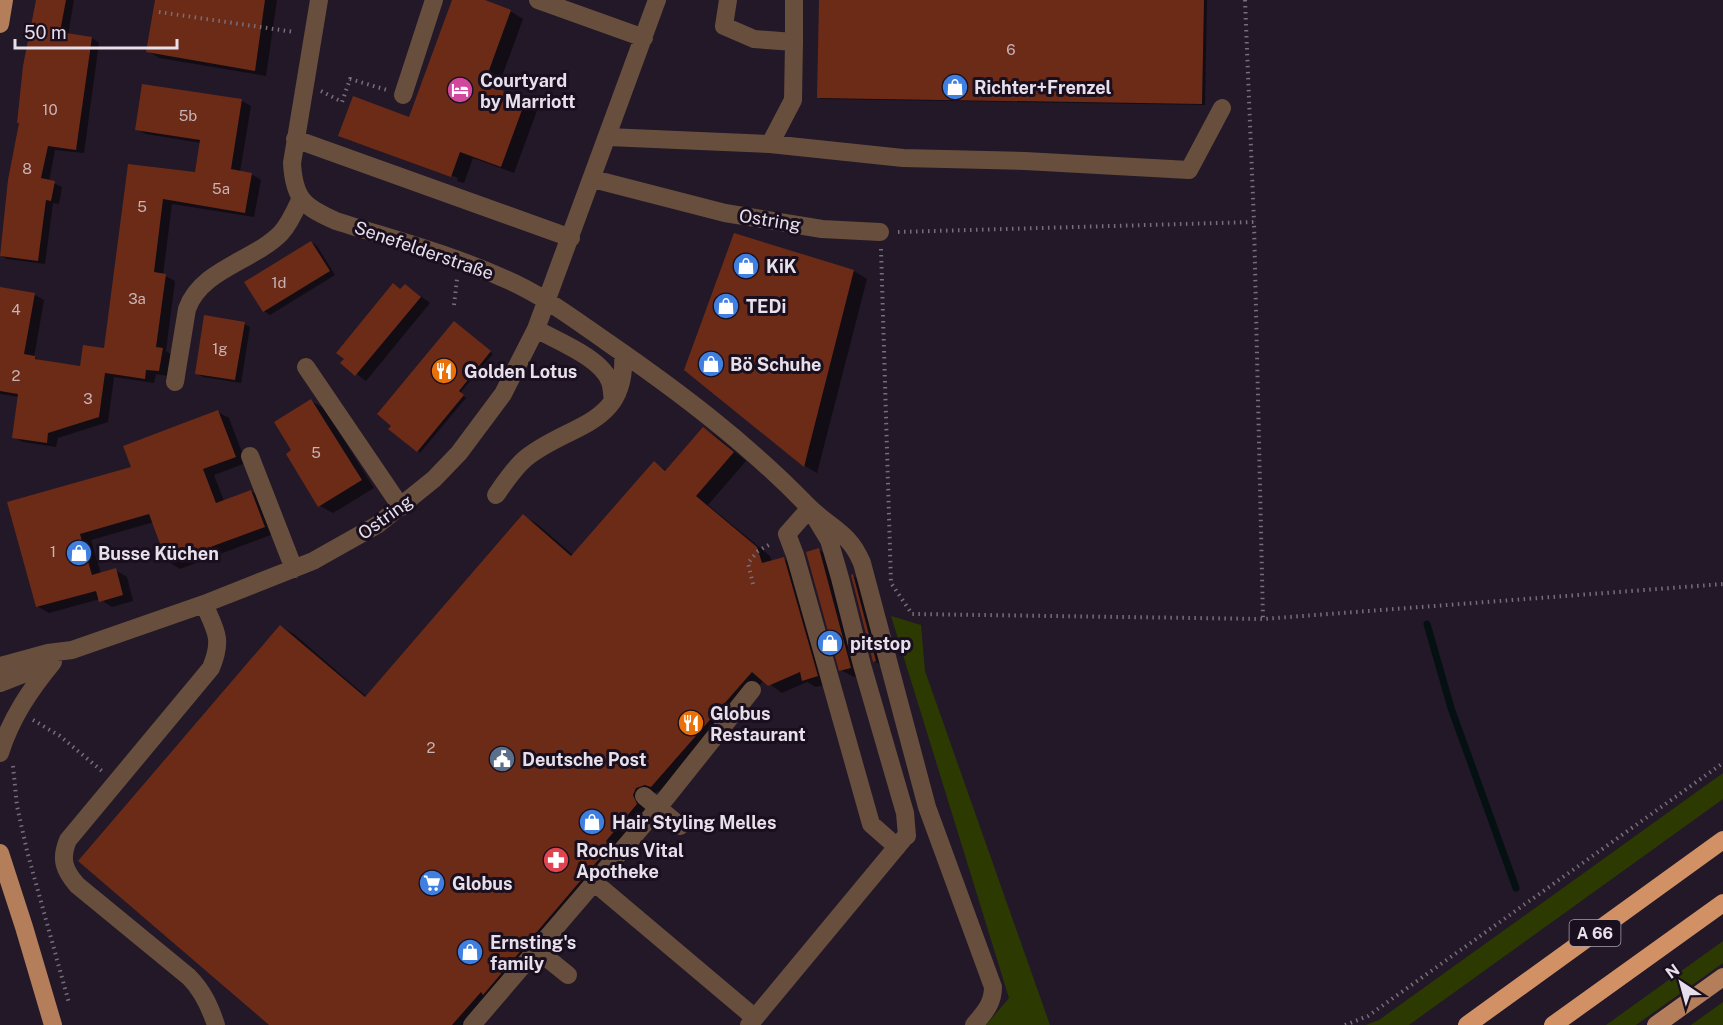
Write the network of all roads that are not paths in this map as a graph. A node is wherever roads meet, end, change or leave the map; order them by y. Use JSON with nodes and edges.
{"nodes":[{"id":1,"x":4,"y":0,"type":"edge"},
{"id":2,"x":319,"y":0,"type":"edge"},
{"id":3,"x":434,"y":0,"type":"edge"},
{"id":4,"x":538,"y":0,"type":"edge"},
{"id":5,"x":657,"y":0,"type":"edge"},
{"id":6,"x":728,"y":0,"type":"edge"},
{"id":7,"x":794,"y":0,"type":"edge"},
{"id":8,"x":0,"y":24,"type":"edge"},
{"id":9,"x":644,"y":38,"type":"junction"},
{"id":10,"x":794,"y":42,"type":"junction"},
{"id":11,"x":403,"y":95,"type":"road end"},
{"id":12,"x":1222,"y":108,"type":"dead end"},
{"id":13,"x":608,"y":137,"type":"junction"},
{"id":14,"x":296,"y":139,"type":"junction"},
{"id":15,"x":770,"y":144,"type":"junction"},
{"id":16,"x":593,"y":179,"type":"junction"},
{"id":17,"x":300,"y":200,"type":"junction"},
{"id":18,"x":880,"y":232,"type":"road end"},
{"id":19,"x":571,"y":238,"type":"junction"},
{"id":20,"x":548,"y":301,"type":"junction"},
{"id":21,"x":536,"y":329,"type":"junction"},
{"id":22,"x":623,"y":353,"type":"junction"},
{"id":23,"x":306,"y":367,"type":"dead end"},
{"id":24,"x":175,"y":382,"type":"dead end"},
{"id":25,"x":613,"y":401,"type":"junction"},
{"id":26,"x":250,"y":456,"type":"dead end"},
{"id":27,"x":496,"y":495,"type":"dead end"},
{"id":28,"x":401,"y":507,"type":"junction"},
{"id":29,"x":810,"y":508,"type":"junction"},
{"id":30,"x":294,"y":570,"type":"junction"},
{"id":31,"x":204,"y":604,"type":"junction"},
{"id":32,"x":72,"y":650,"type":"junction"},
{"id":33,"x":53,"y":662,"type":"junction"},
{"id":34,"x":0,"y":666,"type":"edge"},
{"id":35,"x":0,"y":683,"type":"edge"},
{"id":36,"x":752,"y":690,"type":"dead end"},
{"id":37,"x":7,"y":758,"type":"edge"},
{"id":38,"x":644,"y":796,"type":"dead end"},
{"id":39,"x":927,"y":807,"type":"junction"},
{"id":40,"x":658,"y":808,"type":"junction"},
{"id":41,"x":680,"y":826,"type":"dead end"},
{"id":42,"x":1723,"y":840,"type":"edge"},
{"id":43,"x":902,"y":841,"type":"junction"},
{"id":44,"x":0,"y":853,"type":"edge"},
{"id":45,"x":595,"y":883,"type":"junction"},
{"id":46,"x":1723,"y":903,"type":"edge"},
{"id":47,"x":537,"y":950,"type":"junction"},
{"id":48,"x":567,"y":975,"type":"dead end"},
{"id":49,"x":1723,"y":977,"type":"edge"},
{"id":50,"x":752,"y":1021,"type":"edge"},
{"id":51,"x":465,"y":1023,"type":"edge"},
{"id":52,"x":52,"y":1025,"type":"edge"},
{"id":53,"x":216,"y":1025,"type":"edge"},
{"id":54,"x":974,"y":1025,"type":"edge"},
{"id":55,"x":1467,"y":1025,"type":"edge"},
{"id":56,"x":1553,"y":1025,"type":"edge"},
{"id":57,"x":1656,"y":1025,"type":"edge"}],
"edges":[{"from":1,"to":8,"type":"main road"},
{"from":2,"to":14,"type":"street"},
{"from":3,"to":11,"type":"street"},
{"from":4,"to":9,"type":"street"},
{"from":5,"to":9,"type":"street","name":"Ostring"},
{"from":6,"to":10,"type":"street"},
{"from":7,"to":10,"type":"street"},
{"from":9,"to":13,"type":"street","name":"Ostring"},
{"from":10,"to":15,"type":"street"},
{"from":12,"to":15,"type":"street"},
{"from":13,"to":15,"type":"street"},
{"from":13,"to":16,"type":"street","name":"Ostring"},
{"from":14,"to":17,"type":"street"},
{"from":14,"to":19,"type":"street"},
{"from":16,"to":18,"type":"street","name":"Ostring"},
{"from":16,"to":19,"type":"street","name":"Ostring"},
{"from":17,"to":20,"type":"street","name":"Senefelderstraße"},
{"from":17,"to":24,"type":"street"},
{"from":19,"to":20,"type":"street","name":"Ostring"},
{"from":20,"to":21,"type":"street","name":"Ostring"},
{"from":20,"to":22,"type":"street","name":"Senefelderstraße"},
{"from":21,"to":25,"type":"street"},
{"from":21,"to":28,"type":"street","name":"Ostring"},
{"from":22,"to":25,"type":"street"},
{"from":22,"to":29,"type":"street","name":"Senefelderstraße"},
{"from":23,"to":28,"type":"street"},
{"from":25,"to":27,"type":"street"},
{"from":26,"to":30,"type":"street"},
{"from":28,"to":30,"type":"street","name":"Ostring"},
{"from":29,"to":39,"type":"street"},
{"from":29,"to":43,"type":"street"},
{"from":29,"to":43,"type":"street"},
{"from":30,"to":31,"type":"street","name":"Ostring"},
{"from":31,"to":32,"type":"street","name":"Ostring"},
{"from":31,"to":53,"type":"street"},
{"from":32,"to":33,"type":"street","name":"Ostring"},
{"from":32,"to":34,"type":"street","name":"Ostring"},
{"from":33,"to":35,"type":"street","name":"Ostring"},
{"from":33,"to":37,"type":"street"},
{"from":36,"to":40,"type":"street"},
{"from":38,"to":40,"type":"street"},
{"from":39,"to":43,"type":"street"},
{"from":39,"to":54,"type":"street"},
{"from":40,"to":41,"type":"street"},
{"from":40,"to":45,"type":"street"},
{"from":42,"to":55,"type":"highway","number":"A 66"},
{"from":43,"to":50,"type":"street"},
{"from":44,"to":52,"type":"main road"},
{"from":45,"to":47,"type":"street"},
{"from":45,"to":50,"type":"street"},
{"from":46,"to":56,"type":"highway","number":"A 66"},
{"from":47,"to":48,"type":"street"},
{"from":47,"to":51,"type":"street"},
{"from":49,"to":57,"type":"main road"}]}
